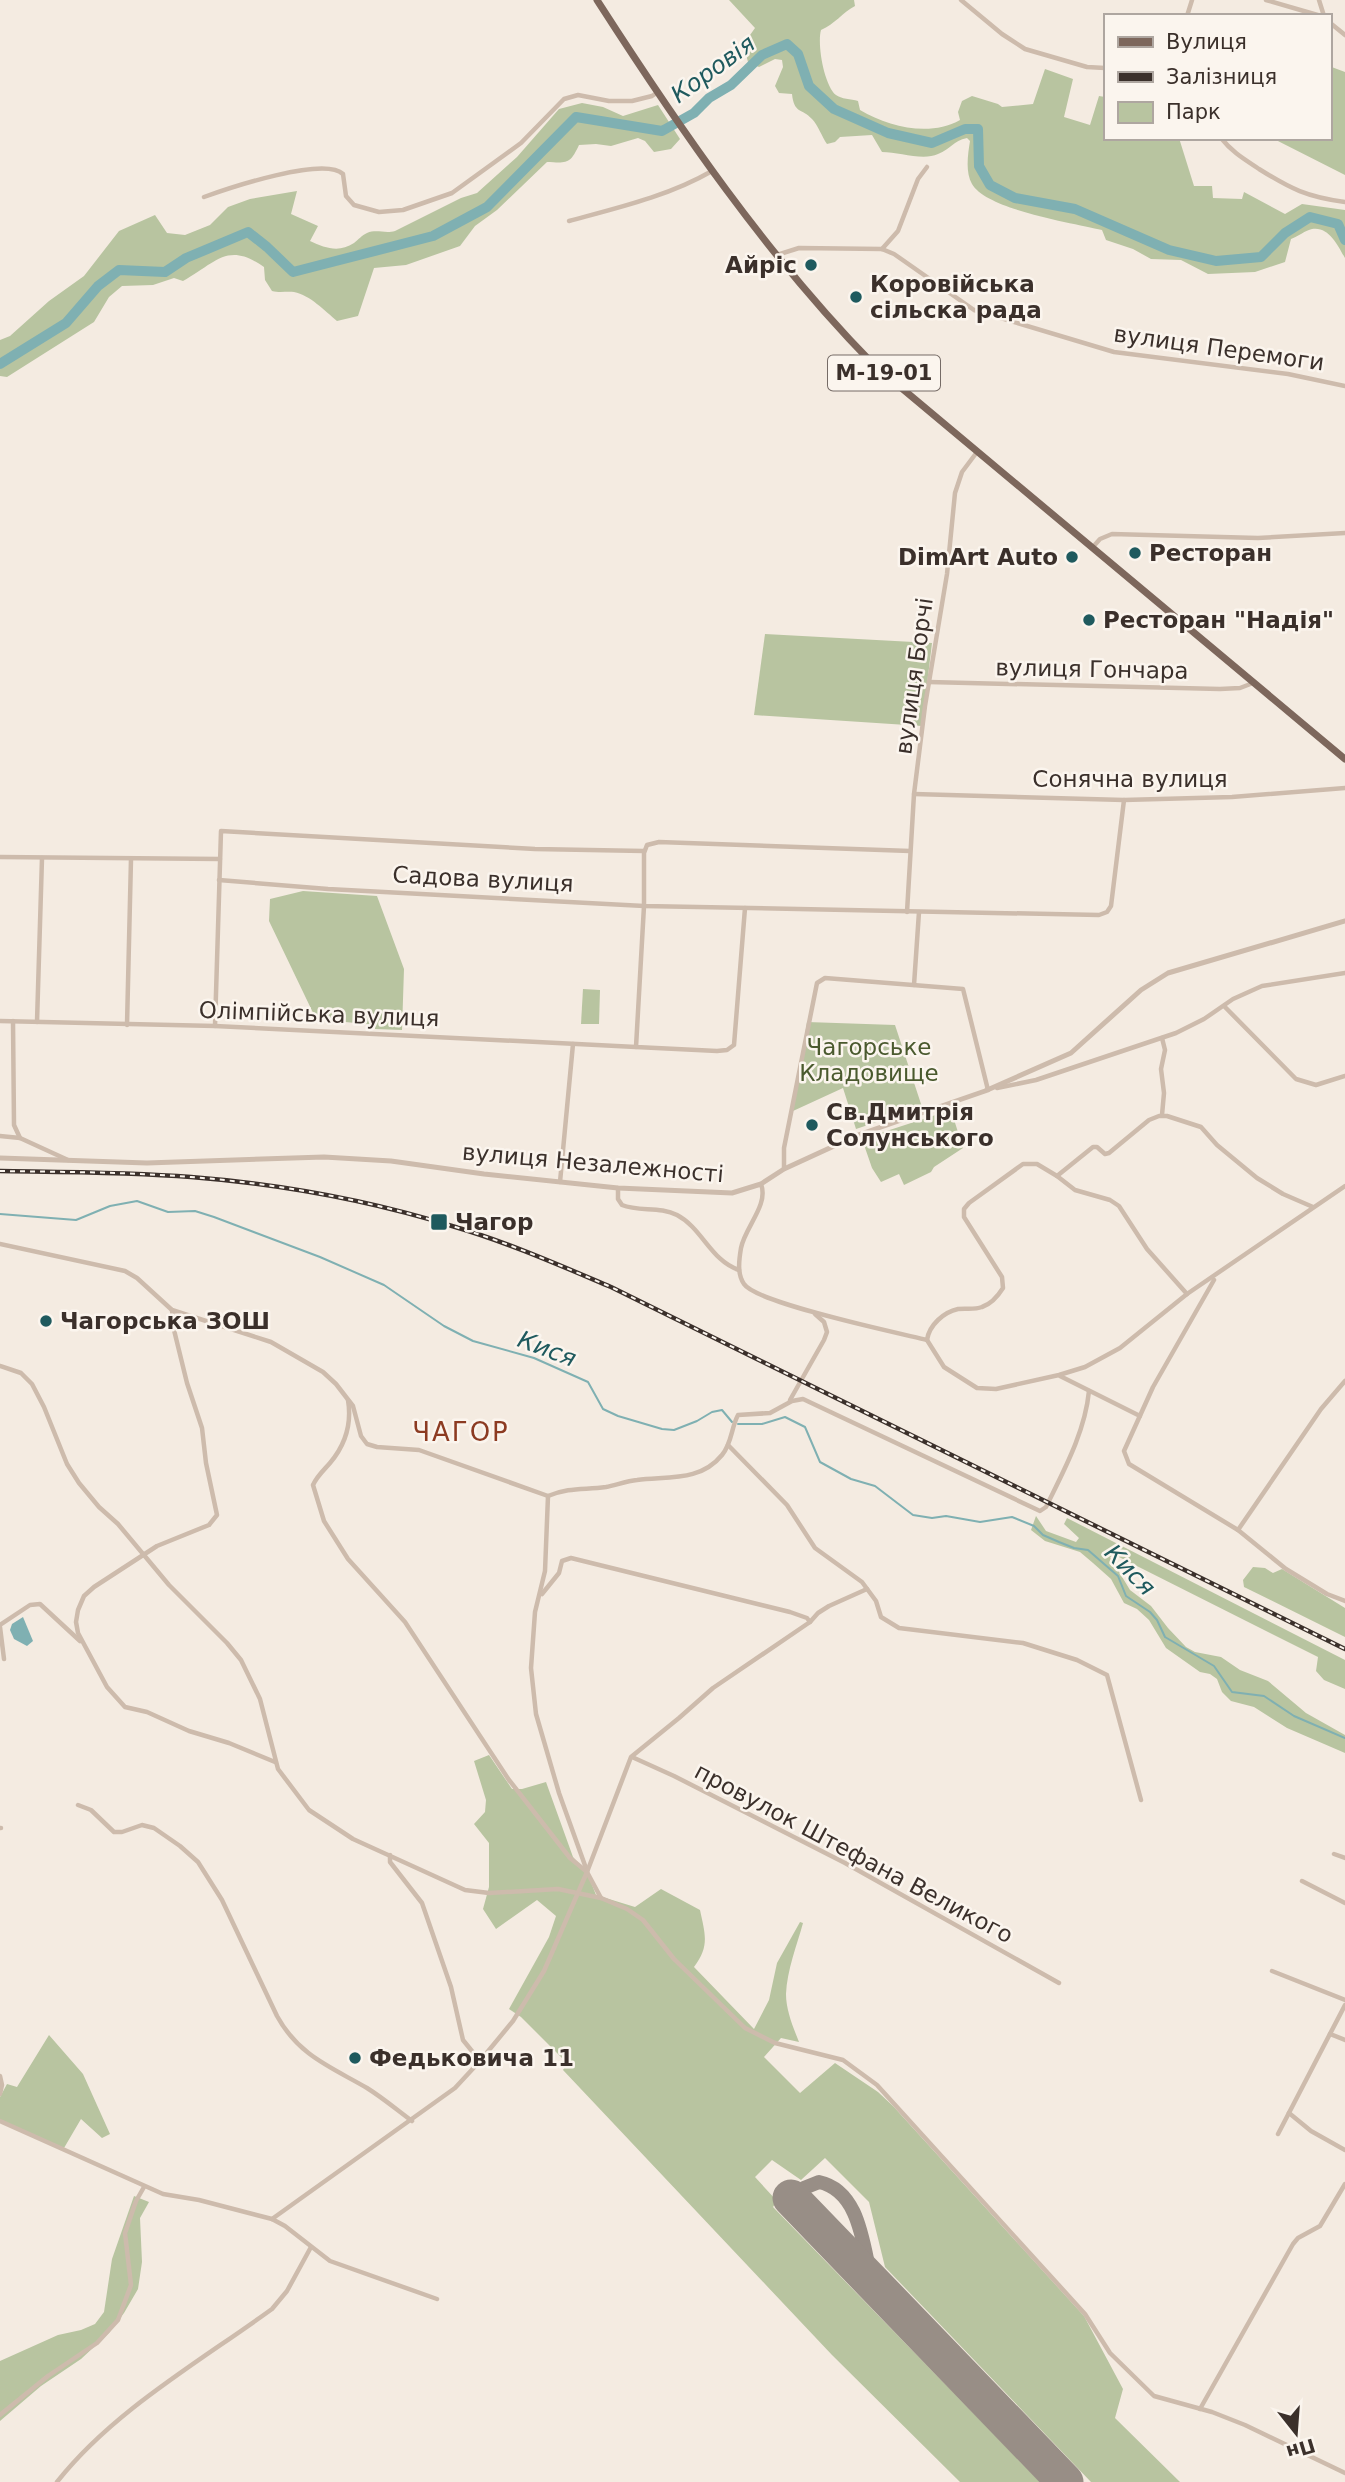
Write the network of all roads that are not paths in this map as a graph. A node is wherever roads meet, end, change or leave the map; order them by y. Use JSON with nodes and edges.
{"nodes":[{"id":1,"x":597,"y":0,"type":"edge"},
{"id":2,"x":961,"y":0,"type":"edge"},
{"id":3,"x":1266,"y":0,"type":"edge"},
{"id":4,"x":1315,"y":14,"type":"edge"},
{"id":5,"x":1331,"y":24,"type":"edge"},
{"id":6,"x":1345,"y":36,"type":"edge"},
{"id":7,"x":1104,"y":68,"type":"edge"},
{"id":8,"x":657,"y":92,"type":"junction"},
{"id":9,"x":1224,"y":140,"type":"edge"},
{"id":10,"x":926,"y":167,"type":"dead end"},
{"id":11,"x":713,"y":171,"type":"junction"},
{"id":12,"x":204,"y":197,"type":"dead end"},
{"id":13,"x":1345,"y":202,"type":"edge"},
{"id":14,"x":569,"y":221,"type":"dead end"},
{"id":15,"x":882,"y":250,"type":"junction"},
{"id":16,"x":776,"y":256,"type":"junction"},
{"id":17,"x":1345,"y":386,"type":"edge"},
{"id":18,"x":977,"y":452,"type":"junction"},
{"id":19,"x":1345,"y":533,"type":"edge"},
{"id":20,"x":1091,"y":549,"type":"junction"},
{"id":21,"x":929,"y":682,"type":"junction"},
{"id":22,"x":1253,"y":682,"type":"junction"},
{"id":23,"x":1345,"y":760,"type":"edge"},
{"id":24,"x":1345,"y":788,"type":"edge"},
{"id":25,"x":914,"y":794,"type":"junction"},
{"id":26,"x":1124,"y":800,"type":"junction"},
{"id":27,"x":644,"y":851,"type":"junction"},
{"id":28,"x":910,"y":851,"type":"junction"},
{"id":29,"x":0,"y":857,"type":"edge"},
{"id":30,"x":42,"y":858,"type":"junction"},
{"id":31,"x":131,"y":859,"type":"junction"},
{"id":32,"x":220,"y":859,"type":"junction"},
{"id":33,"x":219,"y":880,"type":"junction"},
{"id":34,"x":644,"y":906,"type":"junction"},
{"id":35,"x":745,"y":908,"type":"junction"},
{"id":36,"x":906,"y":912,"type":"junction"},
{"id":37,"x":919,"y":912,"type":"junction"},
{"id":38,"x":1345,"y":921,"type":"edge"},
{"id":39,"x":1345,"y":973,"type":"edge"},
{"id":40,"x":914,"y":985,"type":"junction"},
{"id":41,"x":1224,"y":1006,"type":"junction"},
{"id":42,"x":0,"y":1021,"type":"edge"},
{"id":43,"x":13,"y":1021,"type":"junction"},
{"id":44,"x":37,"y":1022,"type":"junction"},
{"id":45,"x":127,"y":1025,"type":"junction"},
{"id":46,"x":215,"y":1026,"type":"junction"},
{"id":47,"x":1162,"y":1038,"type":"junction"},
{"id":48,"x":573,"y":1044,"type":"junction"},
{"id":49,"x":636,"y":1047,"type":"junction"},
{"id":50,"x":1345,"y":1076,"type":"edge"},
{"id":51,"x":991,"y":1089,"type":"junction"},
{"id":52,"x":1162,"y":1115,"type":"junction"},
{"id":53,"x":0,"y":1136,"type":"edge"},
{"id":54,"x":19,"y":1138,"type":"junction"},
{"id":55,"x":0,"y":1158,"type":"edge"},
{"id":56,"x":69,"y":1160,"type":"junction"},
{"id":57,"x":784,"y":1169,"type":"junction"},
{"id":58,"x":1057,"y":1175,"type":"junction"},
{"id":59,"x":561,"y":1182,"type":"junction"},
{"id":60,"x":761,"y":1184,"type":"junction"},
{"id":61,"x":1345,"y":1186,"type":"edge"},
{"id":62,"x":618,"y":1188,"type":"junction"},
{"id":63,"x":1312,"y":1207,"type":"junction"},
{"id":64,"x":0,"y":1244,"type":"edge"},
{"id":65,"x":738,"y":1270,"type":"junction"},
{"id":66,"x":1217,"y":1276,"type":"junction"},
{"id":67,"x":1187,"y":1294,"type":"junction"},
{"id":68,"x":172,"y":1310,"type":"junction"},
{"id":69,"x":812,"y":1311,"type":"junction"},
{"id":70,"x":927,"y":1340,"type":"junction"},
{"id":71,"x":0,"y":1366,"type":"edge"},
{"id":72,"x":1059,"y":1375,"type":"junction"},
{"id":73,"x":1345,"y":1381,"type":"edge"},
{"id":74,"x":1089,"y":1391,"type":"junction"},
{"id":75,"x":348,"y":1399,"type":"junction"},
{"id":76,"x":789,"y":1402,"type":"junction"},
{"id":77,"x":1140,"y":1416,"type":"junction"},
{"id":78,"x":728,"y":1445,"type":"junction"},
{"id":79,"x":548,"y":1496,"type":"junction"},
{"id":80,"x":1238,"y":1531,"type":"junction"},
{"id":81,"x":144,"y":1555,"type":"junction"},
{"id":82,"x":867,"y":1589,"type":"junction"},
{"id":83,"x":540,"y":1598,"type":"junction"},
{"id":84,"x":1345,"y":1601,"type":"edge"},
{"id":85,"x":810,"y":1622,"type":"junction"},
{"id":86,"x":0,"y":1626,"type":"edge"},
{"id":87,"x":82,"y":1643,"type":"junction"},
{"id":88,"x":4,"y":1659,"type":"dead end"},
{"id":89,"x":631,"y":1756,"type":"junction"},
{"id":90,"x":275,"y":1762,"type":"junction"},
{"id":91,"x":1141,"y":1800,"type":"dead end"},
{"id":92,"x":78,"y":1805,"type":"dead end"},
{"id":93,"x":1335,"y":1854,"type":"dead end"},
{"id":94,"x":390,"y":1855,"type":"junction"},
{"id":95,"x":1345,"y":1858,"type":"edge"},
{"id":96,"x":587,"y":1872,"type":"junction"},
{"id":97,"x":1302,"y":1881,"type":"dead end"},
{"id":98,"x":577,"y":1893,"type":"junction"},
{"id":99,"x":601,"y":1898,"type":"junction"},
{"id":100,"x":1345,"y":1903,"type":"edge"},
{"id":101,"x":1272,"y":1971,"type":"dead end"},
{"id":102,"x":1059,"y":1983,"type":"dead end"},
{"id":103,"x":1345,"y":2002,"type":"edge"},
{"id":104,"x":1329,"y":2034,"type":"junction"},
{"id":105,"x":1345,"y":2040,"type":"edge"},
{"id":106,"x":480,"y":2061,"type":"junction"},
{"id":107,"x":1,"y":2078,"type":"edge"},
{"id":108,"x":0,"y":2094,"type":"edge"},
{"id":109,"x":1289,"y":2113,"type":"junction"},
{"id":110,"x":0,"y":2120,"type":"edge"},
{"id":111,"x":412,"y":2121,"type":"junction"},
{"id":112,"x":1278,"y":2134,"type":"dead end"},
{"id":113,"x":1345,"y":2150,"type":"edge"},
{"id":114,"x":1345,"y":2184,"type":"edge"},
{"id":115,"x":144,"y":2187,"type":"junction"},
{"id":116,"x":272,"y":2219,"type":"junction"},
{"id":117,"x":311,"y":2247,"type":"junction"},
{"id":118,"x":437,"y":2300,"type":"dead end"},
{"id":119,"x":1200,"y":2410,"type":"junction"},
{"id":120,"x":0,"y":2415,"type":"edge"},
{"id":121,"x":1345,"y":2473,"type":"edge"},
{"id":122,"x":57,"y":2482,"type":"edge"}],
"edges":[{"from":1,"to":8,"type":"main road","number":"М-19-01"},
{"from":2,"to":7,"type":"street"},
{"from":3,"to":4,"type":"street"},
{"from":5,"to":6,"type":"street"},
{"from":8,"to":11,"type":"main road","number":"М-19-01"},
{"from":8,"to":12,"type":"street"},
{"from":9,"to":13,"type":"street"},
{"from":10,"to":15,"type":"street"},
{"from":11,"to":14,"type":"street"},
{"from":11,"to":16,"type":"main road","number":"М-19-01"},
{"from":15,"to":16,"type":"street","name":"вулиця Перемоги"},
{"from":15,"to":17,"type":"street","name":"вулиця Перемоги"},
{"from":16,"to":18,"type":"main road","number":"М-19-01"},
{"from":18,"to":20,"type":"main road","number":"М-19-01"},
{"from":18,"to":21,"type":"street","name":"вулиця Борчі"},
{"from":19,"to":20,"type":"street"},
{"from":20,"to":22,"type":"main road","number":"М-19-01"},
{"from":21,"to":22,"type":"street","name":"вулиця Гончара"},
{"from":21,"to":25,"type":"street","name":"вулиця Борчі"},
{"from":22,"to":23,"type":"main road","number":"М-19-01"},
{"from":24,"to":26,"type":"street","name":"Сонячна вулиця"},
{"from":25,"to":26,"type":"street","name":"Сонячна вулиця"},
{"from":25,"to":28,"type":"street","name":"вулиця Борчі"},
{"from":26,"to":37,"type":"street","name":"Садова вулиця"},
{"from":27,"to":28,"type":"street"},
{"from":27,"to":32,"type":"street"},
{"from":27,"to":34,"type":"street"},
{"from":28,"to":36,"type":"street","name":"вулиця Борчі"},
{"from":29,"to":30,"type":"street"},
{"from":30,"to":31,"type":"street"},
{"from":30,"to":44,"type":"street"},
{"from":31,"to":32,"type":"street"},
{"from":31,"to":45,"type":"street"},
{"from":32,"to":33,"type":"street"},
{"from":33,"to":34,"type":"street","name":"Садова вулиця"},
{"from":33,"to":46,"type":"street"},
{"from":34,"to":35,"type":"street","name":"Садова вулиця"},
{"from":34,"to":49,"type":"street"},
{"from":35,"to":36,"type":"street","name":"Садова вулиця"},
{"from":35,"to":49,"type":"street","name":"Олімпійська вулиця"},
{"from":36,"to":37,"type":"street","name":"Садова вулиця"},
{"from":37,"to":40,"type":"street"},
{"from":38,"to":51,"type":"street","name":"вулиця Незалежності"},
{"from":39,"to":41,"type":"street"},
{"from":40,"to":51,"type":"street"},
{"from":40,"to":57,"type":"street"},
{"from":41,"to":47,"type":"street"},
{"from":41,"to":50,"type":"street"},
{"from":42,"to":43,"type":"street","name":"Олімпійська вулиця"},
{"from":43,"to":44,"type":"street","name":"Олімпійська вулиця"},
{"from":43,"to":54,"type":"street"},
{"from":44,"to":45,"type":"street","name":"Олімпійська вулиця"},
{"from":45,"to":46,"type":"street","name":"Олімпійська вулиця"},
{"from":46,"to":48,"type":"street","name":"Олімпійська вулиця"},
{"from":47,"to":51,"type":"street"},
{"from":47,"to":52,"type":"street"},
{"from":48,"to":49,"type":"street","name":"Олімпійська вулиця"},
{"from":48,"to":59,"type":"street"},
{"from":51,"to":57,"type":"street","name":"вулиця Незалежності"},
{"from":52,"to":58,"type":"street"},
{"from":52,"to":63,"type":"street"},
{"from":53,"to":54,"type":"street"},
{"from":54,"to":56,"type":"street"},
{"from":55,"to":56,"type":"street","name":"вулиця Незалежності"},
{"from":56,"to":59,"type":"street","name":"вулиця Незалежності"},
{"from":57,"to":60,"type":"street","name":"вулиця Незалежності"},
{"from":58,"to":67,"type":"street"},
{"from":58,"to":70,"type":"street"},
{"from":59,"to":62,"type":"street","name":"вулиця Незалежності"},
{"from":60,"to":62,"type":"street","name":"вулиця Незалежності"},
{"from":60,"to":65,"type":"street"},
{"from":61,"to":63,"type":"street"},
{"from":62,"to":65,"type":"street"},
{"from":63,"to":66,"type":"street"},
{"from":64,"to":68,"type":"street"},
{"from":65,"to":69,"type":"street"},
{"from":66,"to":67,"type":"street"},
{"from":66,"to":77,"type":"street"},
{"from":67,"to":72,"type":"street"},
{"from":68,"to":75,"type":"street"},
{"from":68,"to":81,"type":"street"},
{"from":69,"to":70,"type":"street"},
{"from":69,"to":76,"type":"street"},
{"from":70,"to":72,"type":"street"},
{"from":71,"to":81,"type":"street"},
{"from":72,"to":74,"type":"street"},
{"from":73,"to":80,"type":"street"},
{"from":74,"to":76,"type":"street"},
{"from":74,"to":77,"type":"street"},
{"from":75,"to":79,"type":"street"},
{"from":75,"to":96,"type":"street"},
{"from":76,"to":78,"type":"street"},
{"from":77,"to":80,"type":"street"},
{"from":78,"to":79,"type":"street"},
{"from":78,"to":82,"type":"street"},
{"from":79,"to":83,"type":"street"},
{"from":80,"to":84,"type":"street"},
{"from":81,"to":87,"type":"street"},
{"from":81,"to":90,"type":"street"},
{"from":82,"to":85,"type":"street"},
{"from":82,"to":91,"type":"street"},
{"from":83,"to":85,"type":"street"},
{"from":83,"to":96,"type":"street"},
{"from":85,"to":89,"type":"street"},
{"from":86,"to":87,"type":"street"},
{"from":86,"to":88,"type":"street"},
{"from":87,"to":90,"type":"street"},
{"from":89,"to":96,"type":"street"},
{"from":89,"to":102,"type":"street","name":"провулок Штефана Великого"},
{"from":90,"to":94,"type":"street"},
{"from":92,"to":111,"type":"street"},
{"from":93,"to":95,"type":"street"},
{"from":94,"to":98,"type":"street"},
{"from":94,"to":106,"type":"street"},
{"from":96,"to":98,"type":"street"},
{"from":96,"to":99,"type":"street"},
{"from":97,"to":100,"type":"street"},
{"from":98,"to":99,"type":"street"},
{"from":98,"to":106,"type":"street"},
{"from":99,"to":119,"type":"street"},
{"from":101,"to":103,"type":"street"},
{"from":103,"to":104,"type":"street"},
{"from":104,"to":105,"type":"street"},
{"from":104,"to":109,"type":"street"},
{"from":106,"to":111,"type":"street"},
{"from":107,"to":108,"type":"street"},
{"from":109,"to":112,"type":"street"},
{"from":109,"to":113,"type":"street"},
{"from":110,"to":115,"type":"street"},
{"from":111,"to":116,"type":"street"},
{"from":114,"to":119,"type":"street"},
{"from":115,"to":116,"type":"street"},
{"from":115,"to":120,"type":"street"},
{"from":116,"to":117,"type":"street"},
{"from":117,"to":118,"type":"street"},
{"from":117,"to":122,"type":"street"},
{"from":119,"to":121,"type":"street"}]}
